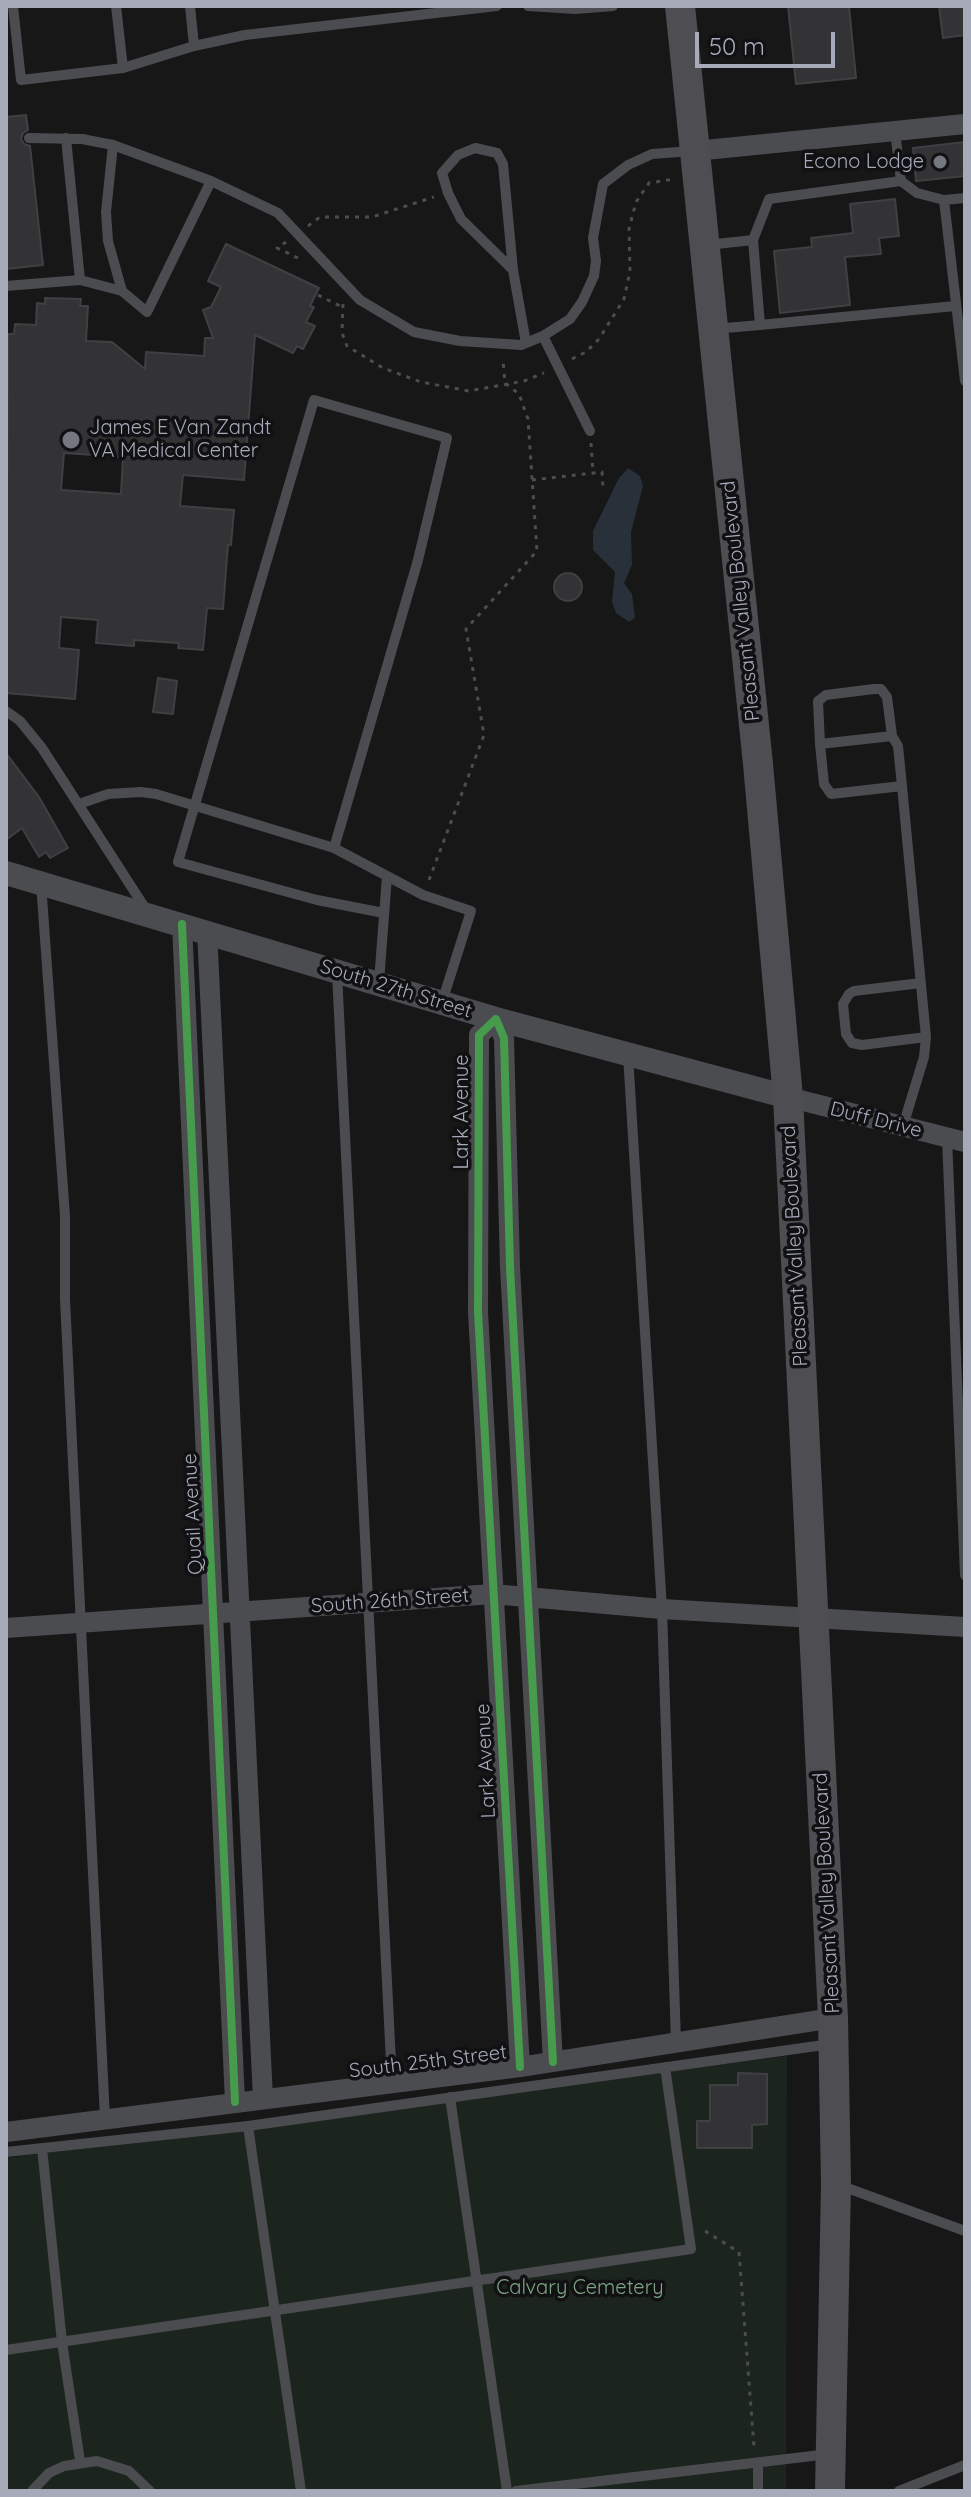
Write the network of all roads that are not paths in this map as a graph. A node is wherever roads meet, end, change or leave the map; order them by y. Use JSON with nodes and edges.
{"nodes":[{"id":1,"x":13,"y":6,"type":"edge"},
{"id":2,"x":116,"y":6,"type":"edge"},
{"id":3,"x":190,"y":6,"type":"edge"},
{"id":4,"x":497,"y":6,"type":"edge"},
{"id":5,"x":528,"y":6,"type":"edge"},
{"id":6,"x":613,"y":6,"type":"edge"},
{"id":7,"x":680,"y":6,"type":"edge"},
{"id":8,"x":194,"y":46,"type":"junction"},
{"id":9,"x":123,"y":68,"type":"junction"},
{"id":10,"x":965,"y":124,"type":"edge"},
{"id":11,"x":895,"y":131,"type":"junction"},
{"id":12,"x":29,"y":138,"type":"dead end"},
{"id":13,"x":66,"y":138,"type":"junction"},
{"id":14,"x":113,"y":145,"type":"junction"},
{"id":15,"x":697,"y":164,"type":"junction"},
{"id":16,"x":211,"y":181,"type":"junction"},
{"id":17,"x":901,"y":181,"type":"junction"},
{"id":18,"x":965,"y":198,"type":"edge"},
{"id":19,"x":944,"y":200,"type":"junction"},
{"id":20,"x":753,"y":240,"type":"junction"},
{"id":21,"x":705,"y":245,"type":"junction"},
{"id":22,"x":513,"y":270,"type":"junction"},
{"id":23,"x":80,"y":280,"type":"junction"},
{"id":24,"x":6,"y":286,"type":"edge"},
{"id":25,"x":122,"y":291,"type":"junction"},
{"id":26,"x":955,"y":306,"type":"junction"},
{"id":27,"x":760,"y":325,"type":"junction"},
{"id":28,"x":713,"y":329,"type":"junction"},
{"id":29,"x":543,"y":336,"type":"junction"},
{"id":30,"x":526,"y":343,"type":"junction"},
{"id":31,"x":965,"y":381,"type":"edge"},
{"id":32,"x":590,"y":431,"type":"road end"},
{"id":33,"x":6,"y":711,"type":"edge"},
{"id":34,"x":892,"y":736,"type":"junction"},
{"id":35,"x":820,"y":744,"type":"junction"},
{"id":36,"x":902,"y":786,"type":"junction"},
{"id":37,"x":79,"y":804,"type":"junction"},
{"id":38,"x":194,"y":805,"type":"junction"},
{"id":39,"x":334,"y":848,"type":"junction"},
{"id":40,"x":6,"y":873,"type":"edge"},
{"id":41,"x":387,"y":876,"type":"junction"},
{"id":42,"x":41,"y":882,"type":"junction"},
{"id":43,"x":384,"y":913,"type":"junction"},
{"id":44,"x":149,"y":914,"type":"junction"},
{"id":45,"x":182,"y":924,"type":"junction"},
{"id":46,"x":207,"y":931,"type":"junction"},
{"id":47,"x":337,"y":971,"type":"junction"},
{"id":48,"x":921,"y":983,"type":"junction"},
{"id":49,"x":379,"y":984,"type":"junction"},
{"id":50,"x":442,"y":1002,"type":"junction"},
{"id":51,"x":496,"y":1019,"type":"junction"},
{"id":52,"x":926,"y":1037,"type":"junction"},
{"id":53,"x":628,"y":1055,"type":"junction"},
{"id":54,"x":788,"y":1097,"type":"junction"},
{"id":55,"x":903,"y":1126,"type":"junction"},
{"id":56,"x":956,"y":1139,"type":"edge"},
{"id":57,"x":230,"y":1390,"type":"junction"},
{"id":58,"x":203,"y":1391,"type":"junction"},
{"id":59,"x":965,"y":1575,"type":"edge"},
{"id":60,"x":493,"y":1594,"type":"junction"},
{"id":61,"x":527,"y":1597,"type":"junction"},
{"id":62,"x":369,"y":1603,"type":"junction"},
{"id":63,"x":662,"y":1609,"type":"junction"},
{"id":64,"x":241,"y":1611,"type":"junction"},
{"id":65,"x":213,"y":1613,"type":"junction"},
{"id":66,"x":814,"y":1618,"type":"junction"},
{"id":67,"x":82,"y":1623,"type":"junction"},
{"id":68,"x":965,"y":1627,"type":"edge"},
{"id":69,"x":6,"y":1628,"type":"edge"},
{"id":70,"x":250,"y":1800,"type":"junction"},
{"id":71,"x":222,"y":1802,"type":"junction"},
{"id":72,"x":258,"y":1994,"type":"junction"},
{"id":73,"x":230,"y":1995,"type":"junction"},
{"id":74,"x":833,"y":2031,"type":"junction"},
{"id":75,"x":676,"y":2043,"type":"junction"},
{"id":76,"x":553,"y":2062,"type":"junction"},
{"id":77,"x":520,"y":2067,"type":"junction"},
{"id":78,"x":665,"y":2067,"type":"junction"},
{"id":79,"x":392,"y":2083,"type":"junction"},
{"id":80,"x":450,"y":2097,"type":"junction"},
{"id":81,"x":263,"y":2099,"type":"junction"},
{"id":82,"x":235,"y":2102,"type":"junction"},
{"id":83,"x":105,"y":2119,"type":"junction"},
{"id":84,"x":248,"y":2126,"type":"junction"},
{"id":85,"x":6,"y":2132,"type":"edge"},
{"id":86,"x":42,"y":2148,"type":"junction"},
{"id":87,"x":6,"y":2152,"type":"edge"},
{"id":88,"x":836,"y":2184,"type":"junction"},
{"id":89,"x":965,"y":2231,"type":"edge"},
{"id":90,"x":477,"y":2279,"type":"junction"},
{"id":91,"x":275,"y":2310,"type":"junction"},
{"id":92,"x":62,"y":2342,"type":"junction"},
{"id":93,"x":6,"y":2350,"type":"edge"},
{"id":94,"x":831,"y":2454,"type":"junction"},
{"id":95,"x":80,"y":2461,"type":"junction"},
{"id":96,"x":758,"y":2464,"type":"junction"},
{"id":97,"x":965,"y":2465,"type":"edge"},
{"id":98,"x":32,"y":2491,"type":"edge"},
{"id":99,"x":150,"y":2491,"type":"edge"},
{"id":100,"x":301,"y":2491,"type":"edge"},
{"id":101,"x":507,"y":2491,"type":"edge"},
{"id":102,"x":516,"y":2491,"type":"edge"},
{"id":103,"x":758,"y":2491,"type":"edge"},
{"id":104,"x":830,"y":2491,"type":"edge"},
{"id":105,"x":899,"y":2491,"type":"edge"}],
"edges":[{"from":1,"to":9,"type":"lane"},
{"from":2,"to":9,"type":"lane"},
{"from":3,"to":8,"type":"lane"},
{"from":4,"to":8,"type":"lane"},
{"from":5,"to":6,"type":"lane"},
{"from":7,"to":15,"type":"main road","name":"Pleasant Valley Boulevard"},
{"from":8,"to":9,"type":"lane"},
{"from":10,"to":11,"type":"street"},
{"from":11,"to":15,"type":"street"},
{"from":11,"to":17,"type":"lane"},
{"from":12,"to":13,"type":"lane"},
{"from":13,"to":14,"type":"lane"},
{"from":13,"to":23,"type":"lane"},
{"from":14,"to":16,"type":"lane"},
{"from":14,"to":25,"type":"lane"},
{"from":15,"to":21,"type":"main road","name":"Pleasant Valley Boulevard"},
{"from":15,"to":29,"type":"lane"},
{"from":16,"to":25,"type":"lane"},
{"from":16,"to":30,"type":"lane"},
{"from":17,"to":19,"type":"lane"},
{"from":17,"to":20,"type":"lane"},
{"from":18,"to":19,"type":"lane"},
{"from":19,"to":26,"type":"lane"},
{"from":20,"to":21,"type":"lane"},
{"from":20,"to":27,"type":"lane"},
{"from":21,"to":28,"type":"main road","name":"Pleasant Valley Boulevard"},
{"from":22,"to":22,"type":"lane"},
{"from":22,"to":30,"type":"lane"},
{"from":23,"to":24,"type":"lane"},
{"from":23,"to":25,"type":"lane"},
{"from":26,"to":27,"type":"lane"},
{"from":26,"to":31,"type":"lane"},
{"from":27,"to":28,"type":"lane"},
{"from":28,"to":54,"type":"main road","name":"Pleasant Valley Boulevard"},
{"from":29,"to":30,"type":"lane"},
{"from":29,"to":32,"type":"lane"},
{"from":33,"to":37,"type":"lane"},
{"from":34,"to":35,"type":"lane"},
{"from":34,"to":35,"type":"lane"},
{"from":34,"to":36,"type":"lane"},
{"from":35,"to":36,"type":"lane"},
{"from":36,"to":48,"type":"lane"},
{"from":37,"to":38,"type":"lane"},
{"from":37,"to":44,"type":"lane"},
{"from":38,"to":39,"type":"lane"},
{"from":38,"to":39,"type":"lane"},
{"from":38,"to":43,"type":"lane"},
{"from":39,"to":41,"type":"lane"},
{"from":40,"to":42,"type":"street","name":"South 27th Street"},
{"from":41,"to":43,"type":"lane"},
{"from":41,"to":50,"type":"lane"},
{"from":42,"to":44,"type":"street","name":"South 27th Street"},
{"from":42,"to":67,"type":"lane"},
{"from":43,"to":49,"type":"lane"},
{"from":44,"to":45,"type":"street","name":"South 27th Street"},
{"from":45,"to":46,"type":"street","name":"South 27th Street"},
{"from":45,"to":58,"type":"street","name":"Quail Avenue"},
{"from":46,"to":47,"type":"street","name":"South 27th Street"},
{"from":46,"to":57,"type":"street"},
{"from":47,"to":49,"type":"street","name":"South 27th Street"},
{"from":47,"to":62,"type":"lane"},
{"from":48,"to":52,"type":"lane"},
{"from":48,"to":52,"type":"lane"},
{"from":49,"to":50,"type":"street","name":"South 27th Street"},
{"from":50,"to":51,"type":"street","name":"South 27th Street"},
{"from":51,"to":53,"type":"street","name":"South 27th Street"},
{"from":51,"to":60,"type":"street","name":"Lark Avenue"},
{"from":51,"to":61,"type":"street"},
{"from":52,"to":55,"type":"lane"},
{"from":53,"to":54,"type":"street","name":"South 27th Street"},
{"from":53,"to":63,"type":"lane"},
{"from":54,"to":55,"type":"street","name":"Duff Drive"},
{"from":54,"to":66,"type":"main road","name":"Pleasant Valley Boulevard"},
{"from":55,"to":56,"type":"street","name":"Duff Drive"},
{"from":56,"to":59,"type":"lane"},
{"from":57,"to":58,"type":"street"},
{"from":57,"to":64,"type":"street"},
{"from":58,"to":65,"type":"street","name":"Quail Avenue"},
{"from":60,"to":61,"type":"street","name":"South 26th Street"},
{"from":60,"to":62,"type":"street","name":"South 26th Street"},
{"from":60,"to":77,"type":"street","name":"Lark Avenue"},
{"from":61,"to":63,"type":"street","name":"South 26th Street"},
{"from":61,"to":76,"type":"street"},
{"from":62,"to":64,"type":"street","name":"South 26th Street"},
{"from":62,"to":79,"type":"lane"},
{"from":63,"to":66,"type":"street","name":"South 26th Street"},
{"from":63,"to":75,"type":"lane"},
{"from":64,"to":65,"type":"street","name":"South 26th Street"},
{"from":64,"to":70,"type":"street"},
{"from":65,"to":67,"type":"street","name":"South 26th Street"},
{"from":65,"to":71,"type":"street","name":"Quail Avenue"},
{"from":66,"to":68,"type":"street","name":"South 26th Street"},
{"from":66,"to":74,"type":"main road","name":"Pleasant Valley Boulevard"},
{"from":67,"to":69,"type":"street","name":"South 26th Street"},
{"from":67,"to":83,"type":"lane"},
{"from":70,"to":71,"type":"street"},
{"from":70,"to":72,"type":"street"},
{"from":71,"to":73,"type":"street","name":"Quail Avenue"},
{"from":72,"to":73,"type":"street"},
{"from":72,"to":81,"type":"street"},
{"from":73,"to":82,"type":"street","name":"Quail Avenue"},
{"from":74,"to":75,"type":"street","name":"South 25th Street"},
{"from":74,"to":78,"type":"lane"},
{"from":74,"to":88,"type":"main road","name":"Pleasant Valley Boulevard"},
{"from":75,"to":76,"type":"street","name":"South 25th Street"},
{"from":76,"to":77,"type":"street","name":"South 25th Street"},
{"from":77,"to":79,"type":"street","name":"South 25th Street"},
{"from":78,"to":80,"type":"lane"},
{"from":78,"to":90,"type":"lane"},
{"from":79,"to":81,"type":"street","name":"South 25th Street"},
{"from":80,"to":84,"type":"lane"},
{"from":80,"to":90,"type":"lane"},
{"from":81,"to":82,"type":"street","name":"South 25th Street"},
{"from":82,"to":83,"type":"street","name":"South 25th Street"},
{"from":83,"to":85,"type":"street","name":"South 25th Street"},
{"from":84,"to":86,"type":"lane"},
{"from":84,"to":91,"type":"lane"},
{"from":86,"to":87,"type":"lane"},
{"from":86,"to":92,"type":"lane"},
{"from":88,"to":89,"type":"lane"},
{"from":88,"to":94,"type":"main road","name":"Pleasant Valley Boulevard"},
{"from":90,"to":91,"type":"lane"},
{"from":90,"to":101,"type":"lane"},
{"from":91,"to":92,"type":"lane"},
{"from":91,"to":100,"type":"lane"},
{"from":92,"to":93,"type":"lane"},
{"from":92,"to":95,"type":"lane"},
{"from":94,"to":96,"type":"lane"},
{"from":94,"to":104,"type":"main road","name":"Pleasant Valley Boulevard"},
{"from":95,"to":98,"type":"lane"},
{"from":95,"to":99,"type":"lane"},
{"from":96,"to":102,"type":"lane"},
{"from":96,"to":103,"type":"lane"},
{"from":97,"to":105,"type":"lane"}]}
